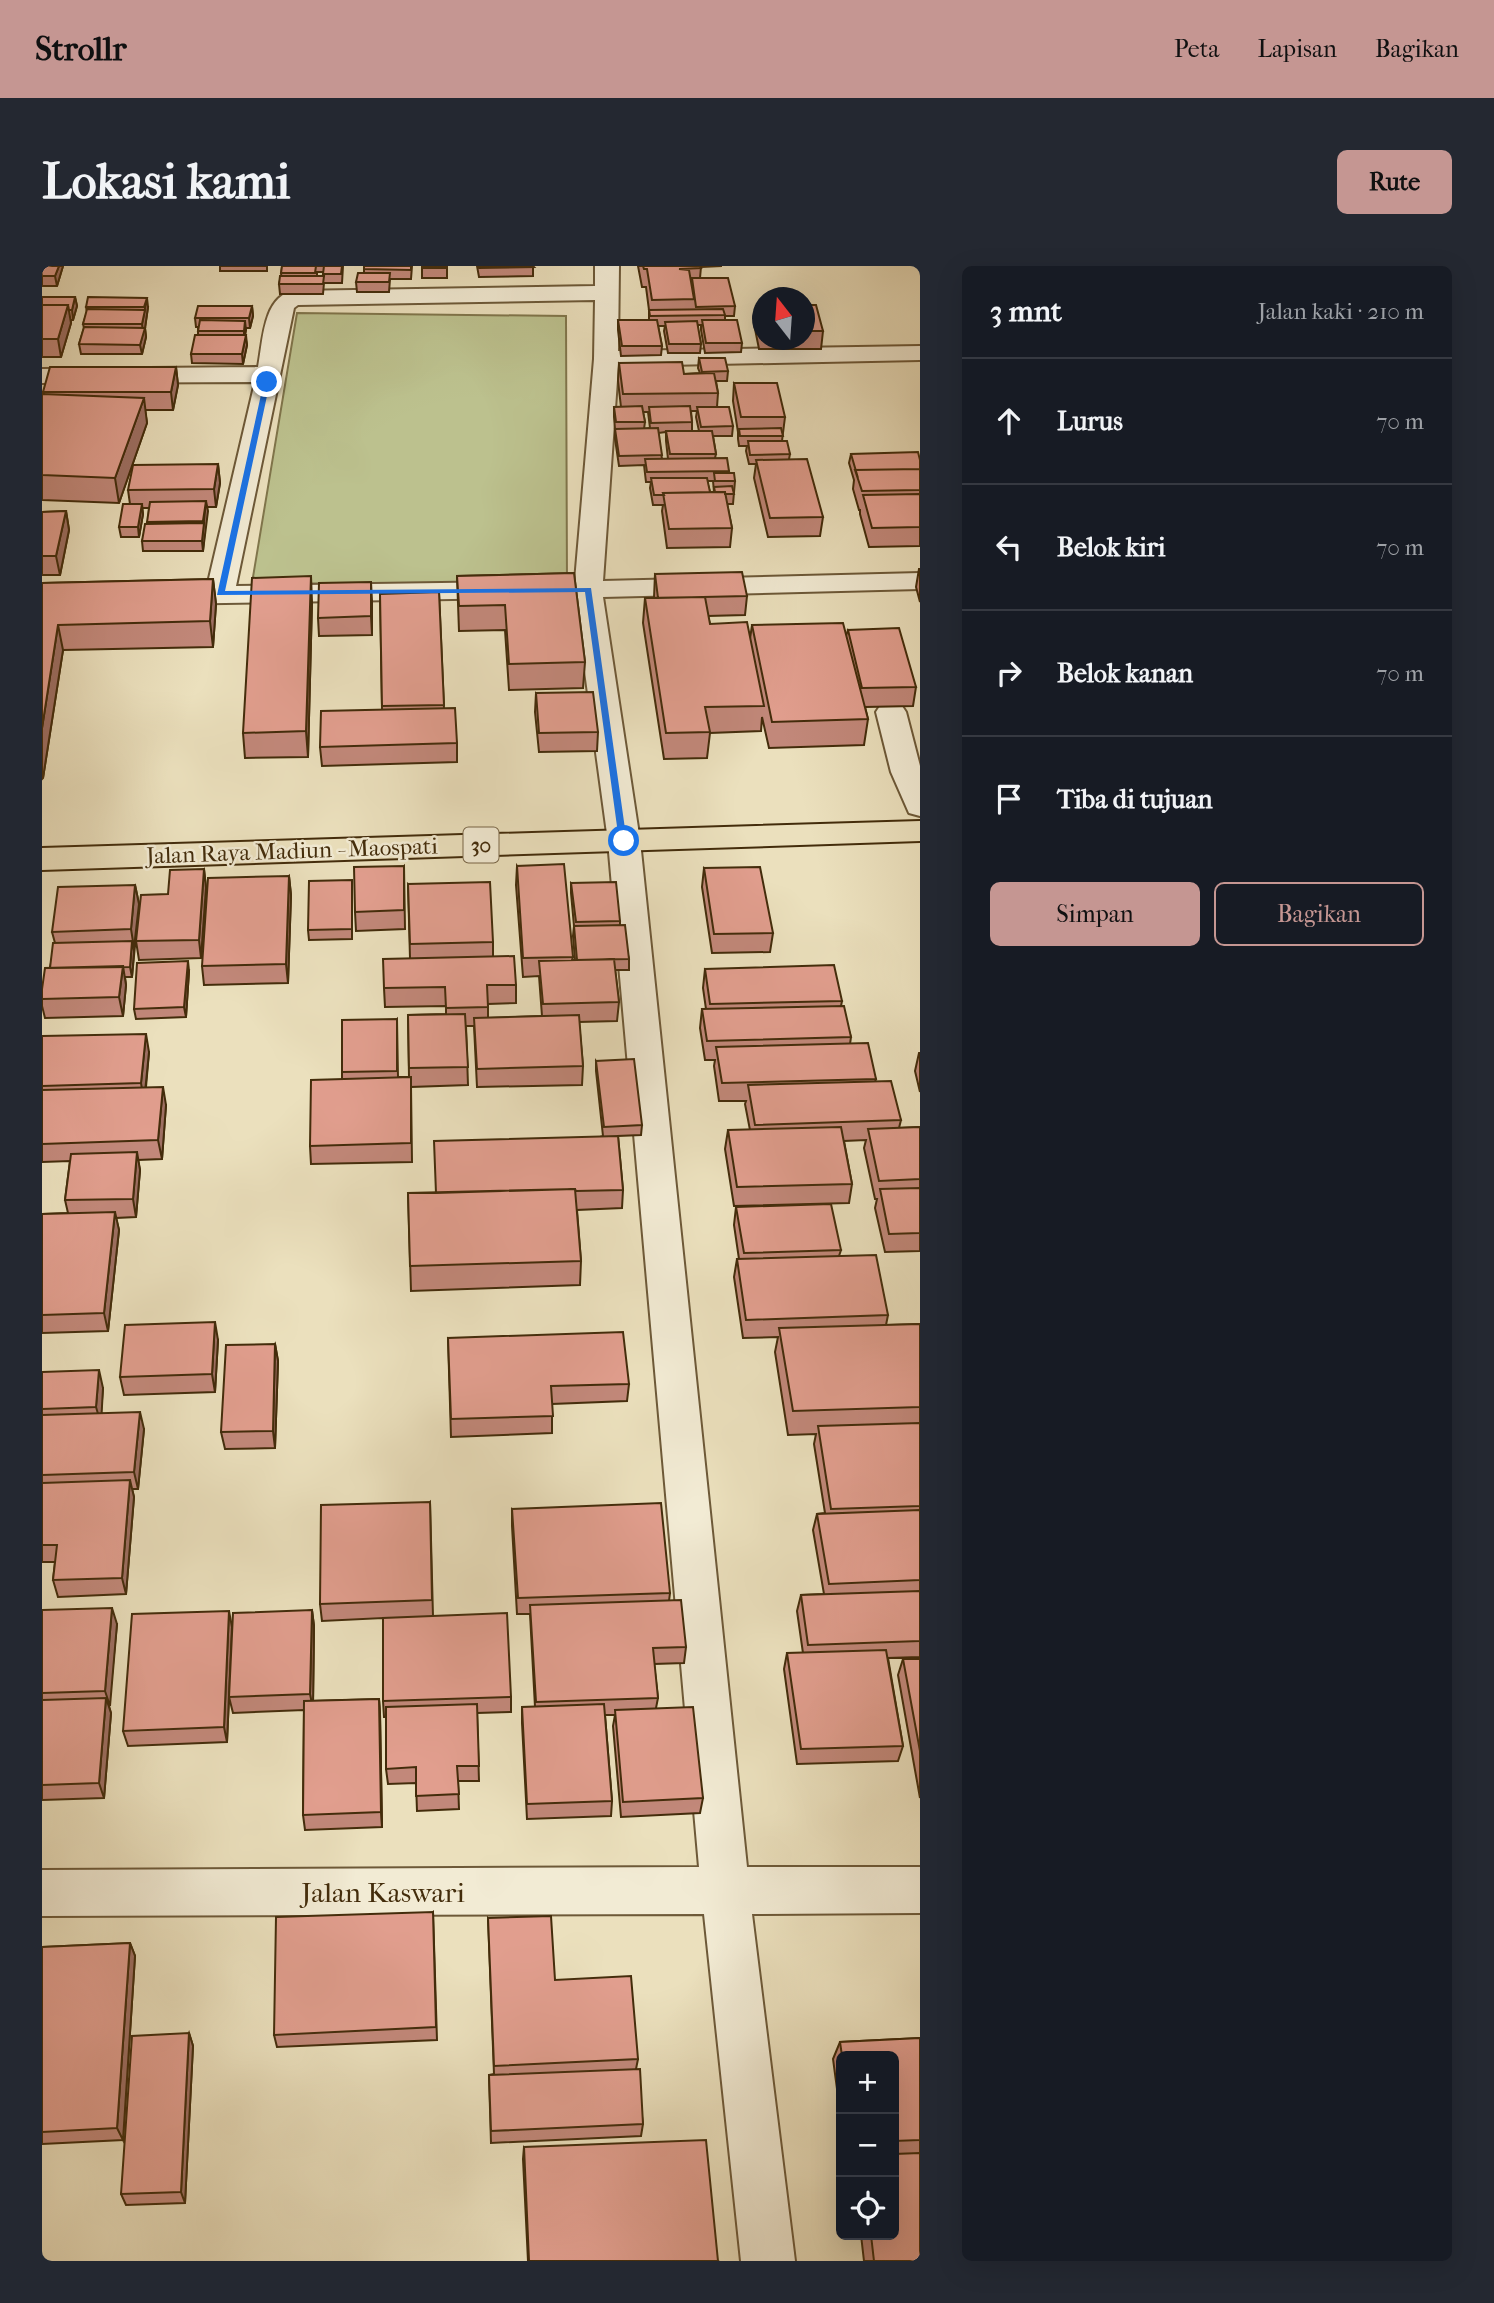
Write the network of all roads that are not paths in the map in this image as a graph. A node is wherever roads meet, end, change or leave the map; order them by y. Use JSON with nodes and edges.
{"nodes":[{"id":1,"x":607,"y":266,"type":"edge"},
{"id":2,"x":608,"y":293,"type":"junction"},
{"id":3,"x":920,"y":353,"type":"edge"},
{"id":4,"x":606,"y":359,"type":"junction"},
{"id":5,"x":269,"y":374,"type":"junction"},
{"id":6,"x":42,"y":376,"type":"edge"},
{"id":7,"x":920,"y":581,"type":"edge"},
{"id":8,"x":589,"y":590,"type":"junction"},
{"id":9,"x":220,"y":593,"type":"junction"},
{"id":10,"x":138,"y":597,"type":"edge"},
{"id":11,"x":891,"y":712,"type":"edge"},
{"id":12,"x":920,"y":806,"type":"edge"},
{"id":13,"x":920,"y":831,"type":"edge"},
{"id":14,"x":624,"y":841,"type":"junction"},
{"id":15,"x":42,"y":859,"type":"edge"},
{"id":16,"x":725,"y":1890,"type":"junction"},
{"id":17,"x":920,"y":1890,"type":"edge"},
{"id":18,"x":42,"y":1893,"type":"edge"},
{"id":19,"x":768,"y":2261,"type":"edge"}],
"edges":[{"from":1,"to":2,"type":"street"},
{"from":2,"to":4,"type":"street"},
{"from":2,"to":5,"type":"street"},
{"from":3,"to":4,"type":"street"},
{"from":4,"to":8,"type":"street"},
{"from":5,"to":6,"type":"street"},
{"from":5,"to":9,"type":"street"},
{"from":7,"to":8,"type":"street"},
{"from":8,"to":9,"type":"street"},
{"from":8,"to":14,"type":"street"},
{"from":9,"to":10,"type":"street"},
{"from":11,"to":12,"type":"street"},
{"from":13,"to":14,"type":"highway","name":"Jalan Raya Madiun - Maospati","number":"30"},
{"from":14,"to":15,"type":"highway","name":"Jalan Raya Madiun - Maospati","number":"30"},
{"from":14,"to":16,"type":"street"},
{"from":16,"to":17,"type":"street","name":"Jalan Kaswari"},
{"from":16,"to":18,"type":"street","name":"Jalan Kaswari"},
{"from":16,"to":19,"type":"street"}]}
